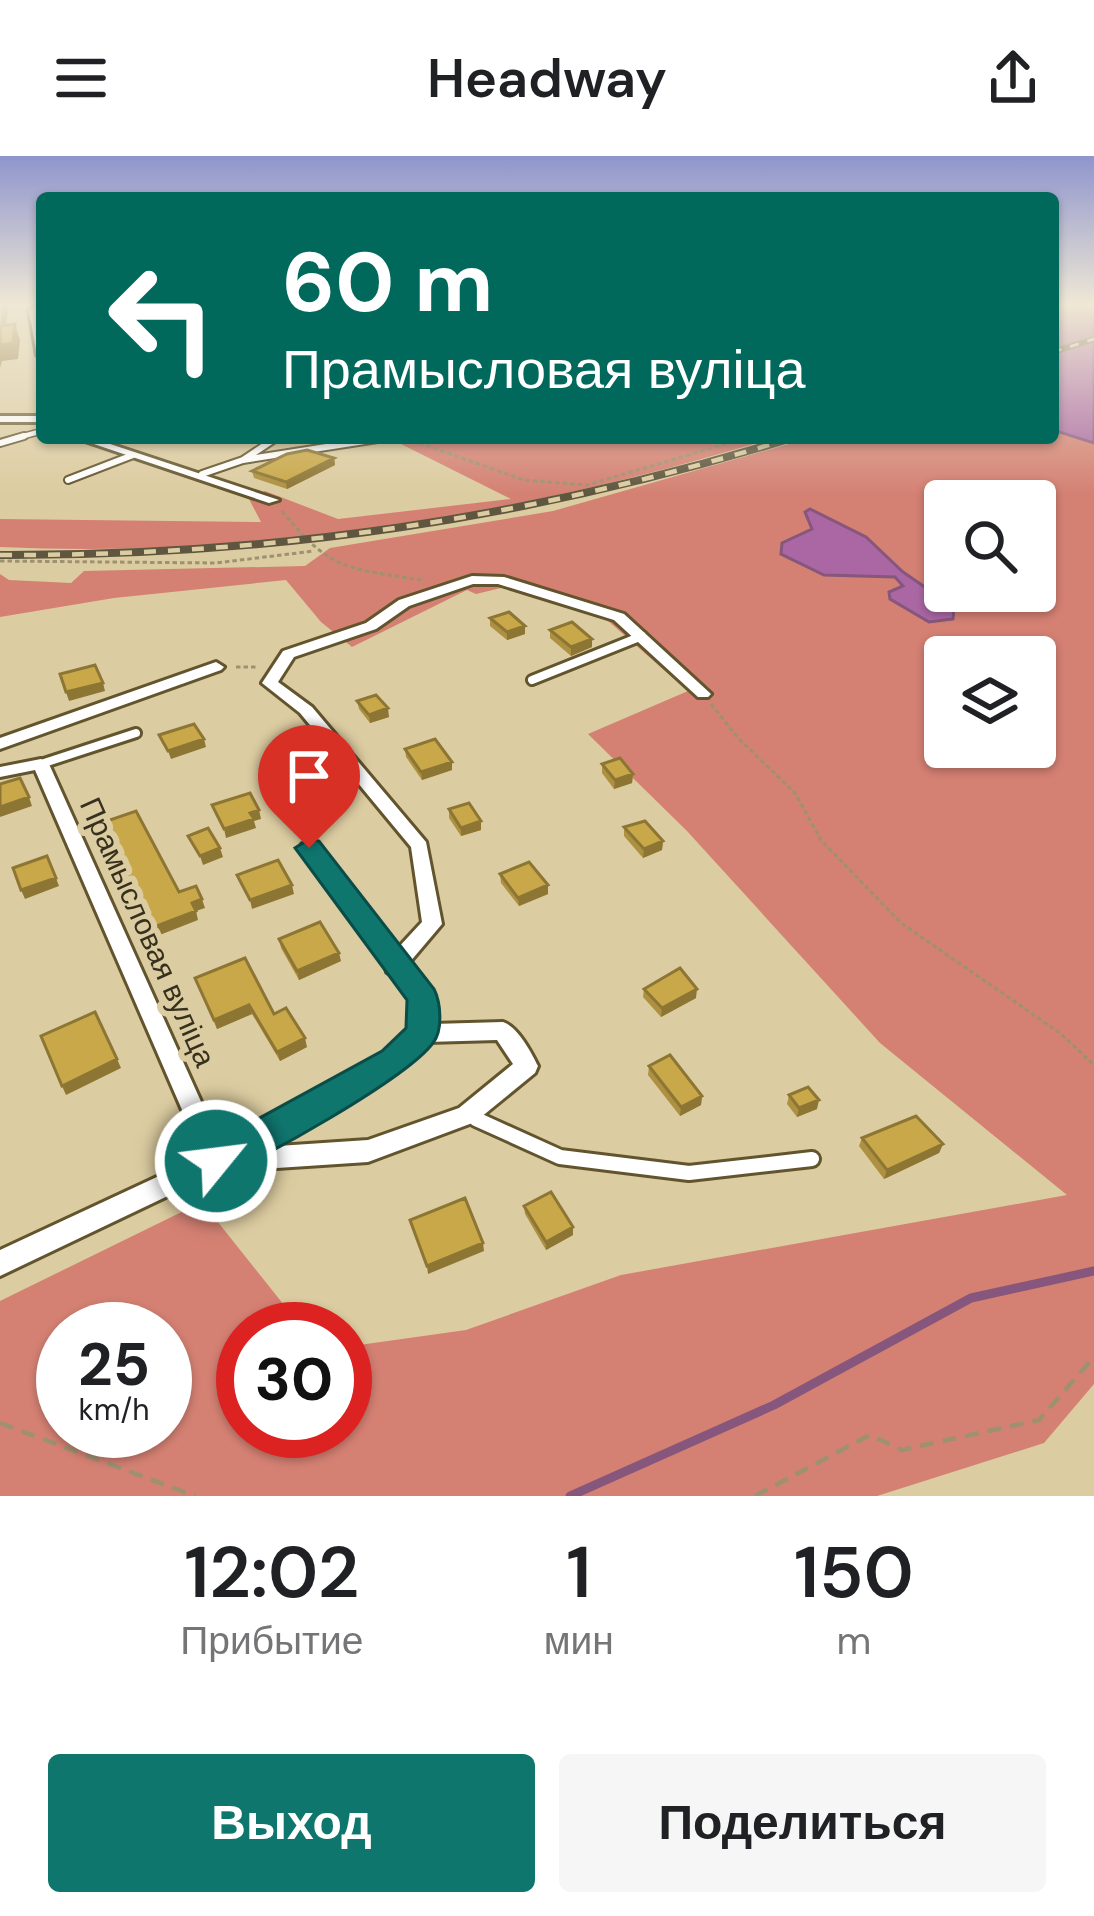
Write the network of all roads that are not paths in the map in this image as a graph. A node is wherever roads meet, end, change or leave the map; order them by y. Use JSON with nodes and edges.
{"nodes":[{"id":1,"x":0,"y":419,"type":"edge"},
{"id":2,"x":36,"y":419,"type":"edge"},
{"id":3,"x":36,"y":433,"type":"edge"},
{"id":4,"x":0,"y":443,"type":"edge"},
{"id":5,"x":99,"y":444,"type":"edge"},
{"id":6,"x":267,"y":444,"type":"edge"},
{"id":7,"x":346,"y":444,"type":"edge"},
{"id":8,"x":133,"y":455,"type":"junction"},
{"id":9,"x":243,"y":460,"type":"junction"},
{"id":10,"x":202,"y":474,"type":"junction"},
{"id":11,"x":68,"y":480,"type":"dead end"},
{"id":12,"x":273,"y":500,"type":"road end"},
{"id":13,"x":642,"y":636,"type":"junction"},
{"id":14,"x":216,"y":667,"type":"road end"},
{"id":15,"x":532,"y":680,"type":"dead end"},
{"id":16,"x":703,"y":694,"type":"road end"},
{"id":17,"x":136,"y":733,"type":"dead end"},
{"id":18,"x":0,"y":744,"type":"edge"},
{"id":19,"x":41,"y":764,"type":"junction"},
{"id":20,"x":0,"y":772,"type":"edge"},
{"id":21,"x":309,"y":848,"type":"dead end"},
{"id":22,"x":394,"y":966,"type":"junction"},
{"id":23,"x":422,"y":1033,"type":"junction"},
{"id":24,"x":467,"y":1115,"type":"junction"},
{"id":25,"x":812,"y":1159,"type":"dead end"},
{"id":26,"x":216,"y":1161,"type":"junction"},
{"id":27,"x":0,"y":1263,"type":"edge"}],
"edges":[{"from":1,"to":2,"type":"street"},
{"from":3,"to":4,"type":"lane"},
{"from":5,"to":8,"type":"street"},
{"from":6,"to":9,"type":"lane"},
{"from":7,"to":9,"type":"lane"},
{"from":8,"to":10,"type":"street"},
{"from":8,"to":11,"type":"lane"},
{"from":9,"to":10,"type":"lane"},
{"from":10,"to":12,"type":"street"},
{"from":13,"to":15,"type":"lane"},
{"from":13,"to":16,"type":"street"},
{"from":13,"to":22,"type":"street"},
{"from":14,"to":18,"type":"street"},
{"from":17,"to":19,"type":"lane"},
{"from":19,"to":20,"type":"street"},
{"from":19,"to":26,"type":"street","name":"Прамысловая вуліца"},
{"from":21,"to":22,"type":"street"},
{"from":22,"to":23,"type":"street"},
{"from":23,"to":24,"type":"street"},
{"from":23,"to":26,"type":"street"},
{"from":24,"to":25,"type":"lane"},
{"from":24,"to":26,"type":"street"},
{"from":26,"to":27,"type":"street"}]}
